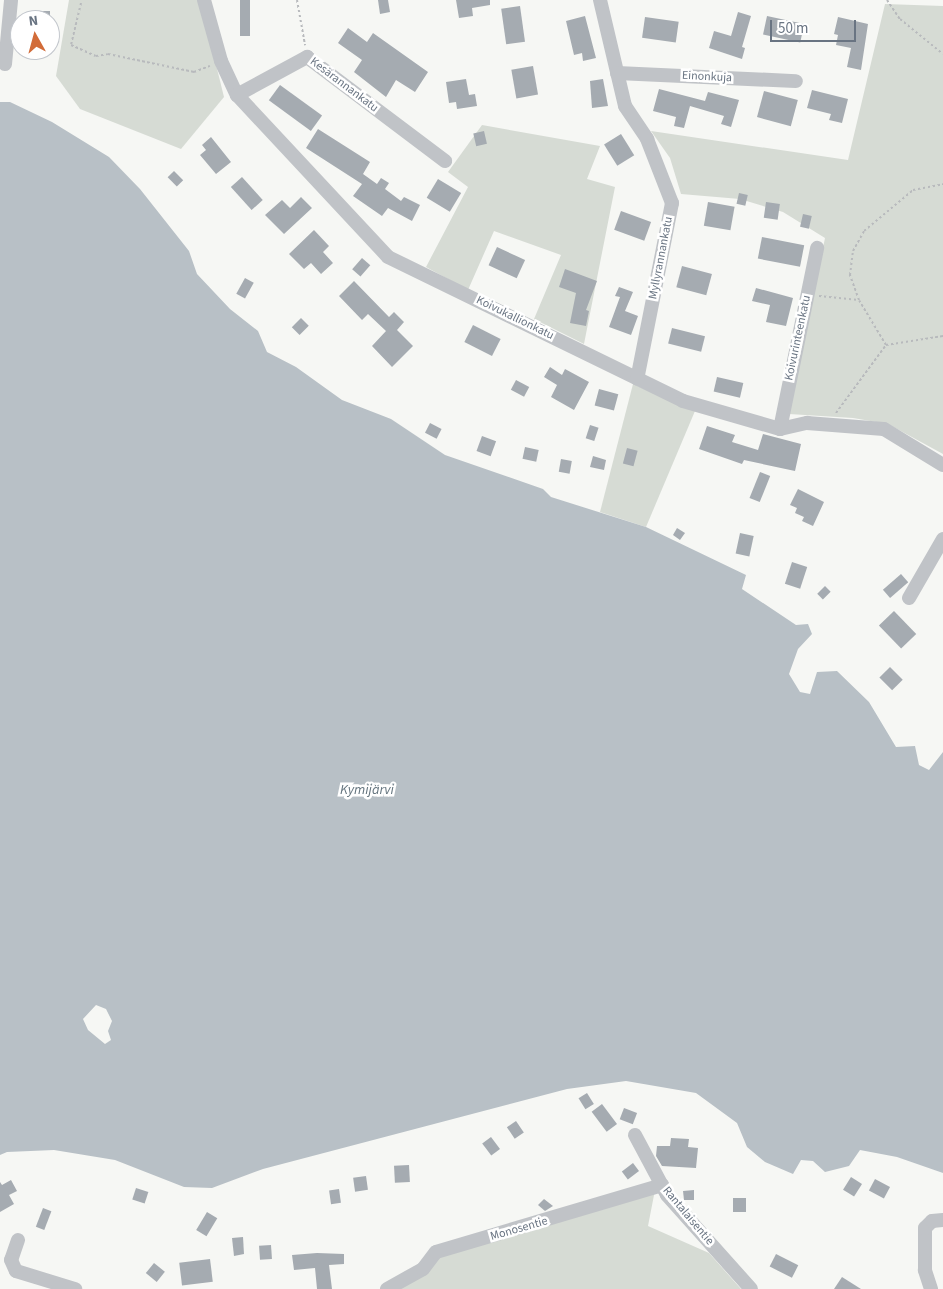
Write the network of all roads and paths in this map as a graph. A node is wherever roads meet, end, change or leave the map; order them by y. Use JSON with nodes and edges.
{"nodes":[{"id":1,"x":11,"y":0,"type":"edge"},
{"id":2,"x":204,"y":0,"type":"edge"},
{"id":3,"x":297,"y":0,"type":"edge"},
{"id":4,"x":600,"y":0,"type":"edge"},
{"id":5,"x":887,"y":0,"type":"edge"},
{"id":6,"x":81,"y":3,"type":"dead end"},
{"id":7,"x":943,"y":54,"type":"edge"},
{"id":8,"x":307,"y":57,"type":"junction"},
{"id":9,"x":221,"y":62,"type":"junction"},
{"id":10,"x":5,"y":64,"type":"dead end"},
{"id":11,"x":617,"y":73,"type":"junction"},
{"id":12,"x":796,"y":81,"type":"dead end"},
{"id":13,"x":237,"y":95,"type":"junction"},
{"id":14,"x":445,"y":161,"type":"dead end"},
{"id":15,"x":943,"y":184,"type":"edge"},
{"id":16,"x":817,"y":248,"type":"dead end"},
{"id":17,"x":807,"y":295,"type":"junction"},
{"id":18,"x":859,"y":300,"type":"junction"},
{"id":19,"x":943,"y":336,"type":"edge"},
{"id":20,"x":886,"y":345,"type":"junction"},
{"id":21,"x":637,"y":379,"type":"junction"},
{"id":22,"x":829,"y":424,"type":"junction"},
{"id":23,"x":780,"y":430,"type":"junction"},
{"id":24,"x":943,"y":465,"type":"edge"},
{"id":25,"x":943,"y":539,"type":"edge"},
{"id":26,"x":909,"y":598,"type":"dead end"},
{"id":27,"x":635,"y":1135,"type":"dead end"},
{"id":28,"x":662,"y":1185,"type":"junction"},
{"id":29,"x":943,"y":1220,"type":"edge"},
{"id":30,"x":18,"y":1240,"type":"dead end"},
{"id":31,"x":75,"y":1289,"type":"edge"},
{"id":32,"x":387,"y":1289,"type":"edge"},
{"id":33,"x":751,"y":1289,"type":"edge"},
{"id":34,"x":931,"y":1289,"type":"edge"}],
"edges":[{"from":1,"to":10,"type":"street"},
{"from":2,"to":9,"type":"street","name":"Koivukallionkatu"},
{"from":3,"to":8,"type":"path"},
{"from":4,"to":11,"type":"street","name":"Myllyrannankatu"},
{"from":5,"to":7,"type":"path"},
{"from":6,"to":9,"type":"path"},
{"from":8,"to":13,"type":"street","name":"Kesärannankatu"},
{"from":8,"to":14,"type":"street","name":"Kesärannankatu"},
{"from":9,"to":13,"type":"street","name":"Koivukallionkatu"},
{"from":11,"to":12,"type":"street","name":"Einonkuja"},
{"from":11,"to":21,"type":"street","name":"Myllyrannankatu"},
{"from":13,"to":21,"type":"street","name":"Koivukallionkatu"},
{"from":15,"to":18,"type":"path"},
{"from":16,"to":17,"type":"street","name":"Koivurinteenkatu"},
{"from":17,"to":18,"type":"path"},
{"from":17,"to":23,"type":"street","name":"Koivurinteenkatu"},
{"from":18,"to":20,"type":"path"},
{"from":19,"to":20,"type":"path"},
{"from":20,"to":22,"type":"path"},
{"from":21,"to":23,"type":"street","name":"Koivukallionkatu"},
{"from":22,"to":23,"type":"street"},
{"from":22,"to":24,"type":"street"},
{"from":25,"to":26,"type":"street"},
{"from":27,"to":28,"type":"street","name":"Rantalaisentie"},
{"from":28,"to":32,"type":"street","name":"Monosentie"},
{"from":28,"to":33,"type":"street","name":"Rantalaisentie"},
{"from":29,"to":34,"type":"street"},
{"from":30,"to":31,"type":"street"}]}
